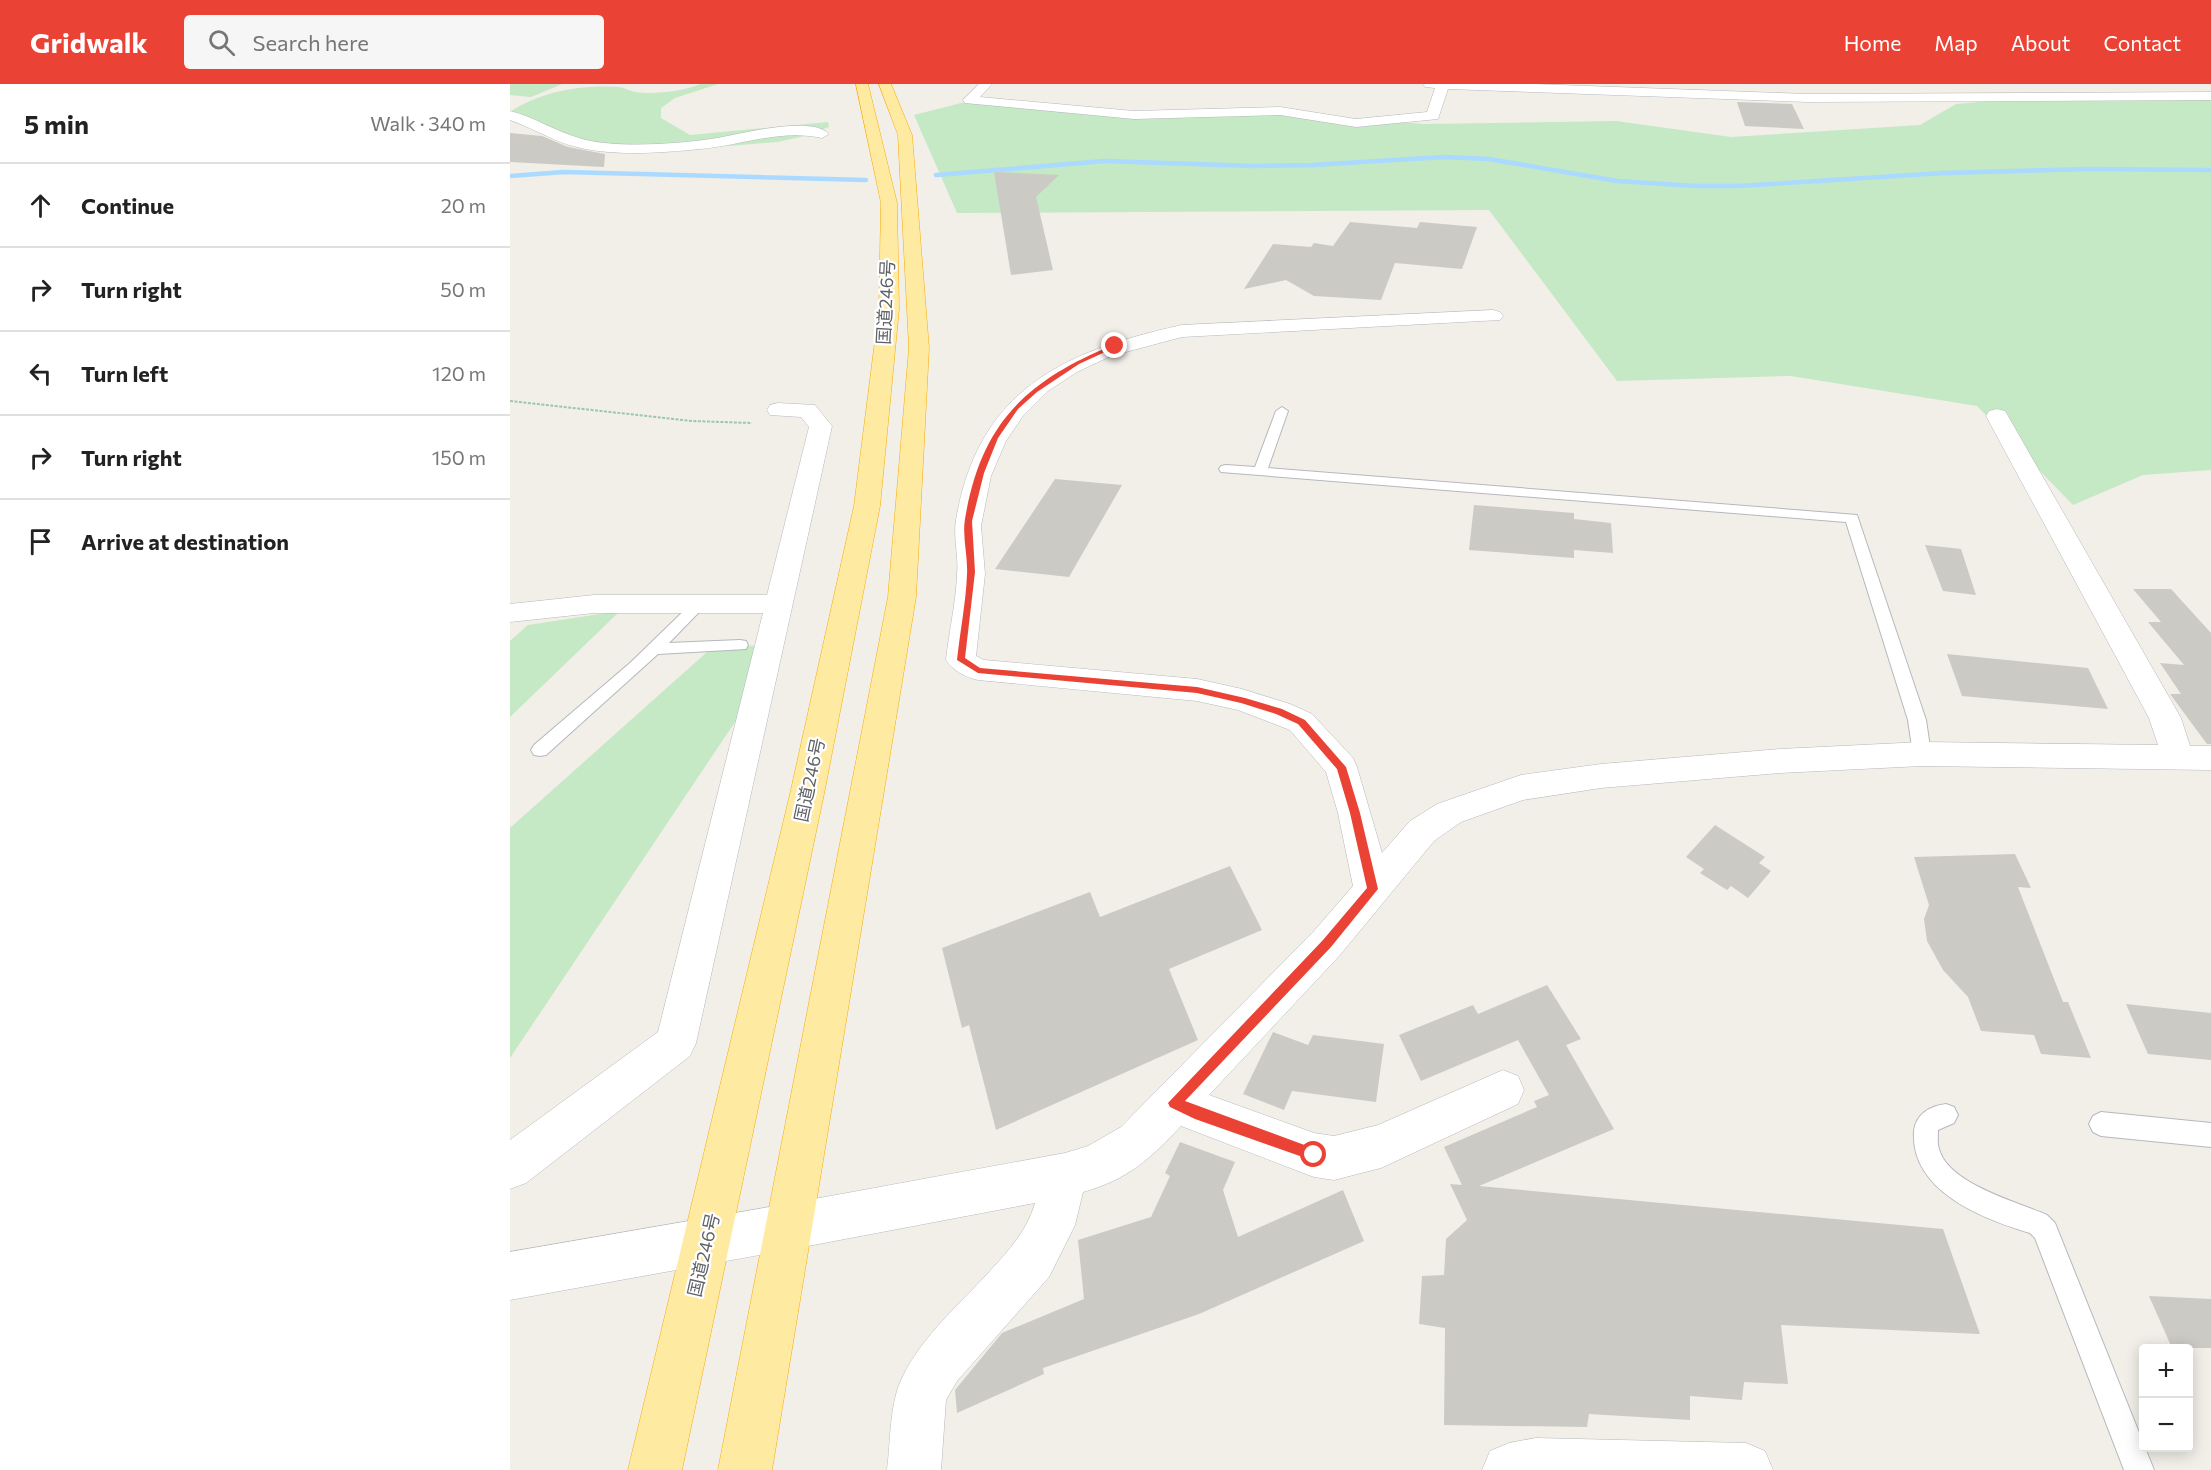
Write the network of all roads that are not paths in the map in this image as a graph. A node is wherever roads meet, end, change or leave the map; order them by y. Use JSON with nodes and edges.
{"nodes":[{"id":1,"x":862,"y":84,"type":"edge"},
{"id":2,"x":885,"y":84,"type":"edge"},
{"id":3,"x":986,"y":84,"type":"edge"},
{"id":4,"x":1429,"y":84,"type":"edge"},
{"id":5,"x":1443,"y":84,"type":"edge"},
{"id":6,"x":2211,"y":96,"type":"edge"},
{"id":7,"x":510,"y":115,"type":"edge"},
{"id":8,"x":822,"y":134,"type":"dead end"},
{"id":9,"x":1493,"y":316,"type":"dead end"},
{"id":10,"x":1281,"y":411,"type":"dead end"},
{"id":11,"x":765,"y":416,"type":"road end"},
{"id":12,"x":1997,"y":416,"type":"dead end"},
{"id":13,"x":1226,"y":469,"type":"dead end"},
{"id":14,"x":1260,"y":471,"type":"junction"},
{"id":15,"x":699,"y":604,"type":"junction"},
{"id":16,"x":780,"y":604,"type":"junction"},
{"id":17,"x":510,"y":613,"type":"edge"},
{"id":18,"x":740,"y":645,"type":"dead end"},
{"id":19,"x":653,"y":649,"type":"junction"},
{"id":20,"x":540,"y":750,"type":"dead end"},
{"id":21,"x":1922,"y":754,"type":"junction"},
{"id":22,"x":2194,"y":757,"type":"edge"},
{"id":23,"x":1372,"y":889,"type":"junction"},
{"id":24,"x":1503,"y":1090,"type":"dead end"},
{"id":25,"x":1174,"y":1103,"type":"junction"},
{"id":26,"x":1946,"y":1115,"type":"dead end"},
{"id":27,"x":2102,"y":1124,"type":"dead end"},
{"id":28,"x":2211,"y":1135,"type":"edge"},
{"id":29,"x":510,"y":1167,"type":"edge"},
{"id":30,"x":1065,"y":1175,"type":"junction"},
{"id":31,"x":787,"y":1227,"type":"junction"},
{"id":32,"x":707,"y":1242,"type":"junction"},
{"id":33,"x":510,"y":1276,"type":"edge"},
{"id":34,"x":655,"y":1470,"type":"edge"},
{"id":35,"x":745,"y":1470,"type":"edge"},
{"id":36,"x":914,"y":1470,"type":"edge"},
{"id":37,"x":1509,"y":1470,"type":"edge"},
{"id":38,"x":1746,"y":1470,"type":"edge"},
{"id":39,"x":2139,"y":1470,"type":"edge"}],
"edges":[{"from":1,"to":32,"type":"highway","name":"国道246号"},
{"from":2,"to":31,"type":"highway","name":"国道246号"},
{"from":3,"to":5,"type":"street"},
{"from":4,"to":5,"type":"street"},
{"from":5,"to":6,"type":"street"},
{"from":7,"to":8,"type":"street"},
{"from":9,"to":23,"type":"street"},
{"from":10,"to":14,"type":"lane"},
{"from":11,"to":16,"type":"street"},
{"from":12,"to":22,"type":"street"},
{"from":13,"to":14,"type":"lane"},
{"from":14,"to":21,"type":"lane"},
{"from":15,"to":16,"type":"street"},
{"from":15,"to":17,"type":"street"},
{"from":15,"to":19,"type":"lane"},
{"from":16,"to":29,"type":"street"},
{"from":18,"to":19,"type":"lane"},
{"from":19,"to":20,"type":"lane"},
{"from":21,"to":22,"type":"street"},
{"from":21,"to":23,"type":"street"},
{"from":23,"to":25,"type":"street"},
{"from":24,"to":25,"type":"street"},
{"from":25,"to":30,"type":"street"},
{"from":26,"to":39,"type":"lane"},
{"from":27,"to":28,"type":"lane"},
{"from":30,"to":31,"type":"street"},
{"from":30,"to":36,"type":"street"},
{"from":31,"to":32,"type":"street"},
{"from":31,"to":35,"type":"highway","name":"国道246号"},
{"from":32,"to":33,"type":"street"},
{"from":32,"to":34,"type":"highway","name":"国道246号"},
{"from":37,"to":38,"type":"street"}]}
